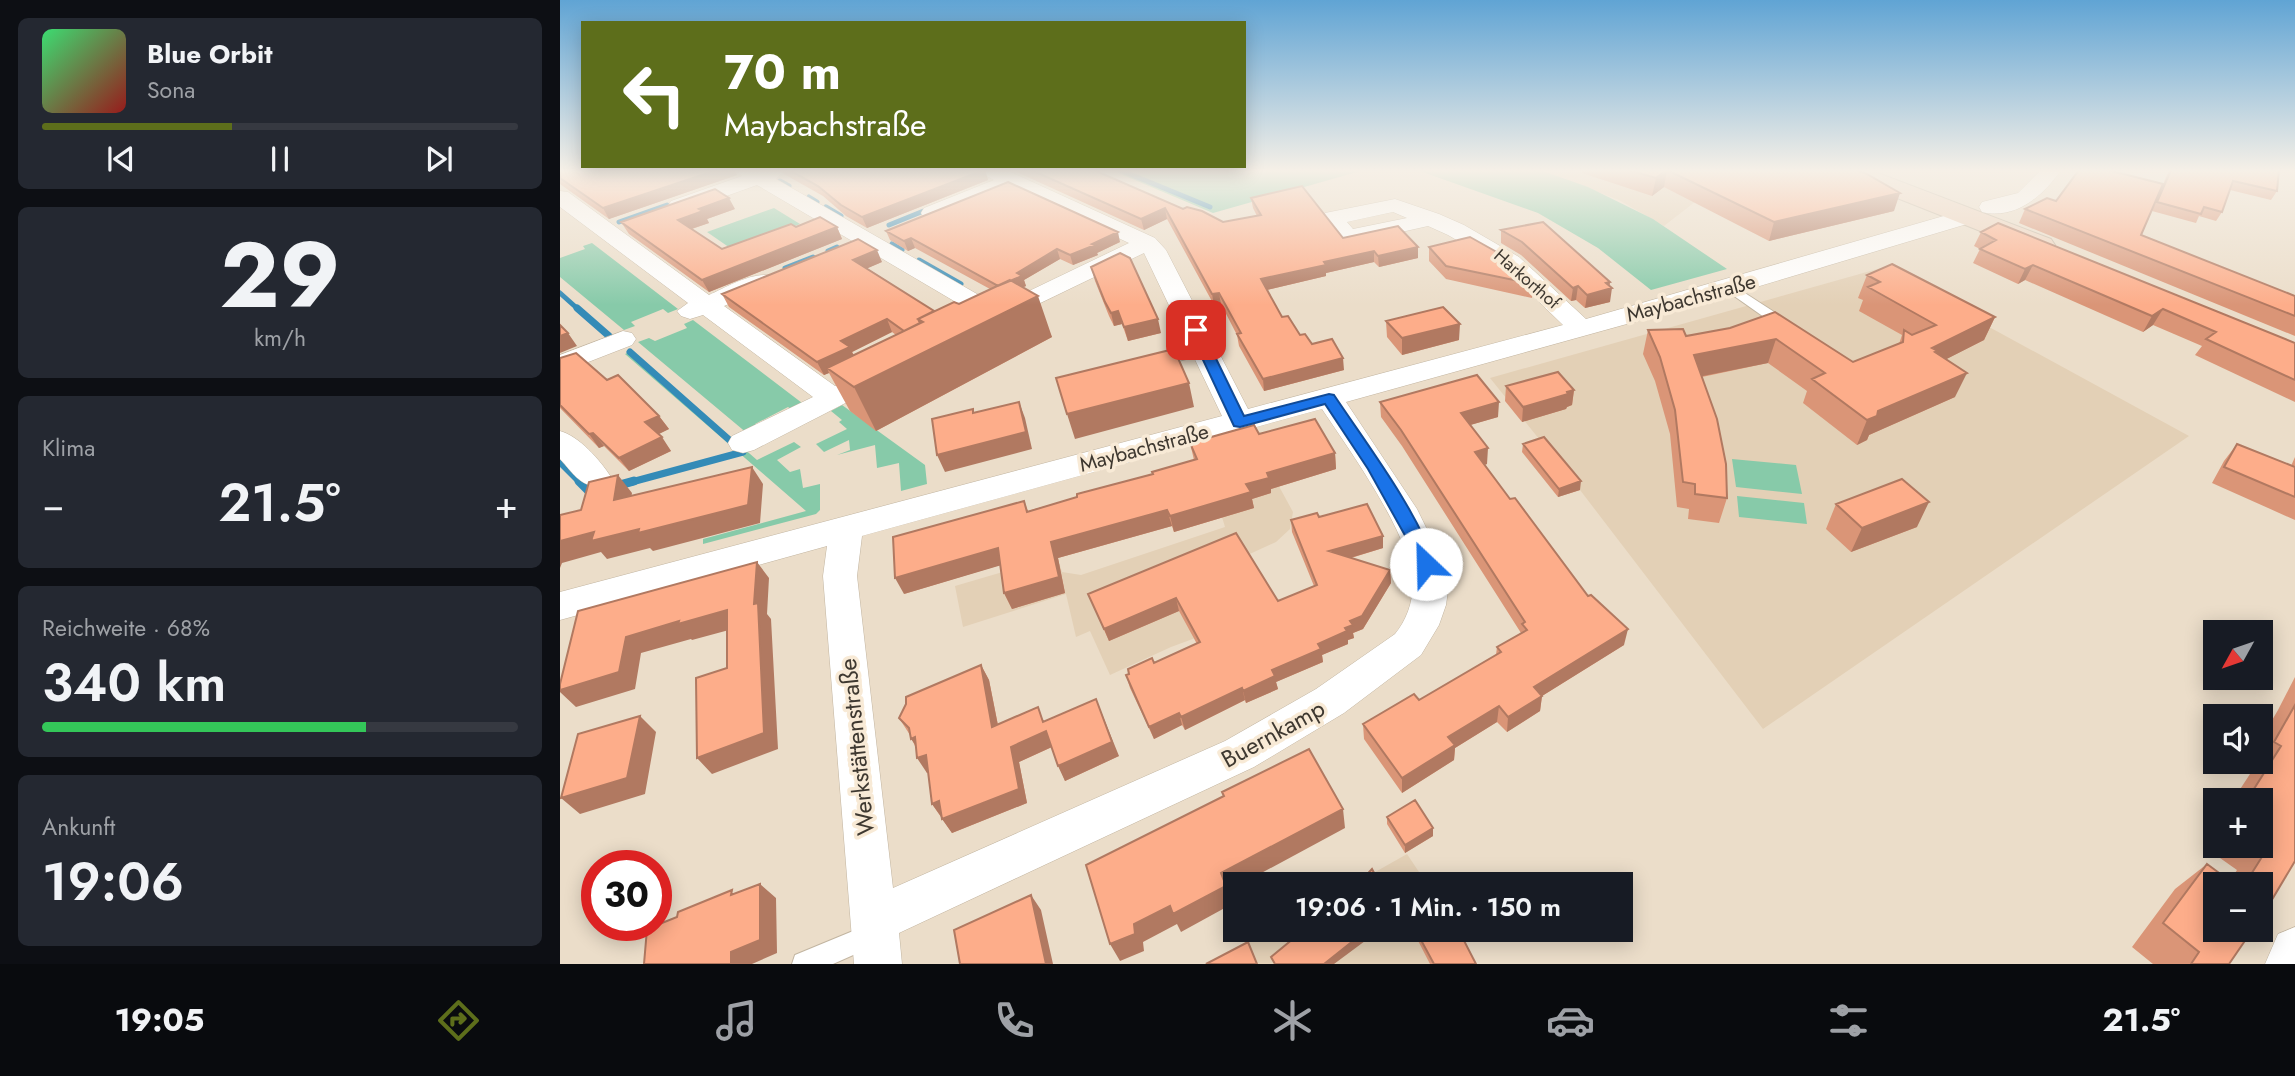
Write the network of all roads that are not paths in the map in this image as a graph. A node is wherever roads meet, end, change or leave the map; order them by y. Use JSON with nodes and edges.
{"nodes":[{"id":1,"x":579,"y":215,"type":"edge"},
{"id":2,"x":830,"y":215,"type":"edge"},
{"id":3,"x":923,"y":215,"type":"edge"},
{"id":4,"x":1087,"y":215,"type":"edge"},
{"id":5,"x":1969,"y":215,"type":"edge"},
{"id":6,"x":1985,"y":215,"type":"edge"},
{"id":7,"x":915,"y":219,"type":"edge"},
{"id":8,"x":1431,"y":219,"type":"dead end"},
{"id":9,"x":632,"y":222,"type":"edge"},
{"id":10,"x":891,"y":229,"type":"edge"},
{"id":11,"x":599,"y":233,"type":"junction"},
{"id":12,"x":867,"y":239,"type":"junction"},
{"id":13,"x":1147,"y":243,"type":"junction"},
{"id":14,"x":842,"y":249,"type":"edge"},
{"id":15,"x":2067,"y":256,"type":"edge"},
{"id":16,"x":780,"y":275,"type":"edge"},
{"id":17,"x":1731,"y":288,"type":"junction"},
{"id":18,"x":698,"y":308,"type":"junction"},
{"id":19,"x":1580,"y":327,"type":"junction"},
{"id":20,"x":1798,"y":334,"type":"edge"},
{"id":21,"x":623,"y":339,"type":"dead end"},
{"id":22,"x":1206,"y":350,"type":"junction"},
{"id":23,"x":560,"y":365,"type":"edge"},
{"id":24,"x":1143,"y":365,"type":"edge"},
{"id":25,"x":868,"y":380,"type":"edge"},
{"id":26,"x":833,"y":398,"type":"junction"},
{"id":27,"x":1329,"y":398,"type":"junction"},
{"id":28,"x":1240,"y":422,"type":"junction"},
{"id":29,"x":560,"y":441,"type":"edge"},
{"id":30,"x":743,"y":443,"type":"dead end"},
{"id":31,"x":595,"y":477,"type":"edge"},
{"id":32,"x":846,"y":530,"type":"junction"},
{"id":33,"x":560,"y":606,"type":"edge"},
{"id":34,"x":876,"y":939,"type":"edge"},
{"id":35,"x":2295,"y":951,"type":"edge"},
{"id":36,"x":804,"y":964,"type":"edge"},
{"id":37,"x":2289,"y":964,"type":"edge"}],
"edges":[{"from":1,"to":11,"type":"street"},
{"from":2,"to":12,"type":"street"},
{"from":3,"to":7,"type":"street"},
{"from":4,"to":13,"type":"street"},
{"from":5,"to":17,"type":"street","name":"Maybachstraße"},
{"from":6,"to":15,"type":"main road"},
{"from":8,"to":19,"type":"street","name":"Harkorthof"},
{"from":9,"to":11,"type":"street"},
{"from":10,"to":12,"type":"street"},
{"from":11,"to":18,"type":"street"},
{"from":12,"to":13,"type":"street"},
{"from":12,"to":14,"type":"street"},
{"from":13,"to":22,"type":"street"},
{"from":16,"to":18,"type":"street"},
{"from":17,"to":19,"type":"street","name":"Maybachstraße"},
{"from":17,"to":20,"type":"lane"},
{"from":18,"to":26,"type":"street"},
{"from":19,"to":27,"type":"street","name":"Maybachstraße"},
{"from":21,"to":23,"type":"street"},
{"from":22,"to":24,"type":"lane"},
{"from":22,"to":28,"type":"street"},
{"from":25,"to":26,"type":"street"},
{"from":26,"to":30,"type":"street"},
{"from":27,"to":28,"type":"street","name":"Maybachstraße"},
{"from":27,"to":34,"type":"street","name":"Buernkamp"},
{"from":28,"to":32,"type":"street","name":"Maybachstraße"},
{"from":29,"to":31,"type":"street"},
{"from":32,"to":33,"type":"street","name":"Maybachstraße"},
{"from":32,"to":34,"type":"street","name":"Werkstättenstraße"},
{"from":34,"to":36,"type":"lane"},
{"from":35,"to":37,"type":"street"}]}
